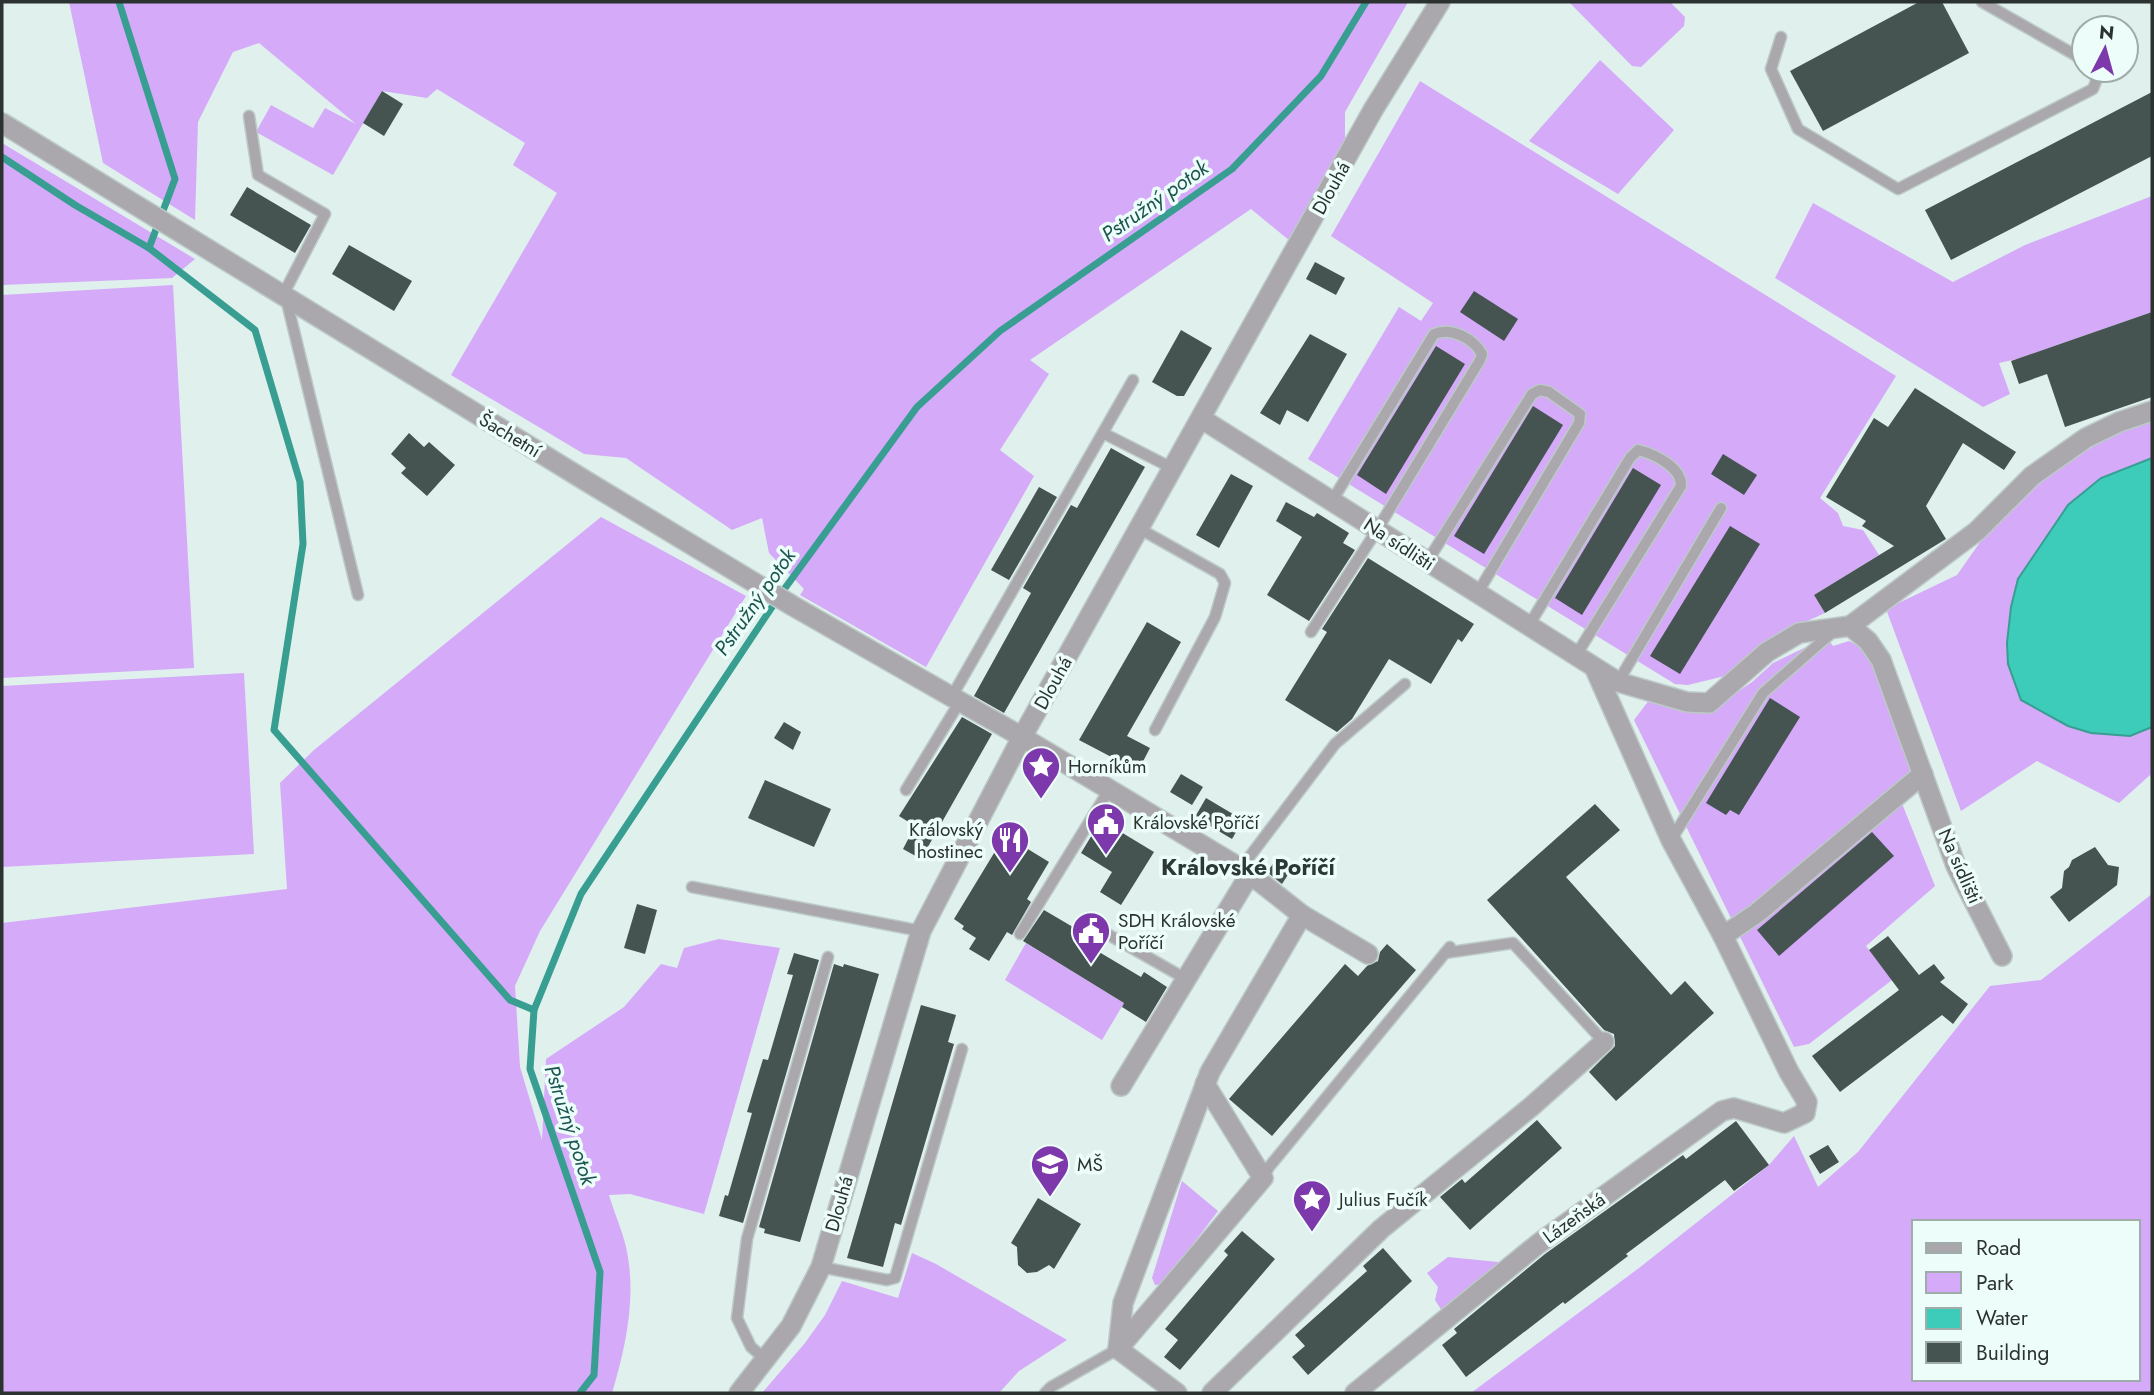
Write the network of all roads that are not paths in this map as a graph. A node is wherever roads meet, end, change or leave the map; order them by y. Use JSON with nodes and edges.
{"nodes":[{"id":1,"x":1440,"y":2,"type":"edge"},
{"id":2,"x":1982,"y":2,"type":"edge"},
{"id":3,"x":1781,"y":37,"type":"dead end"},
{"id":4,"x":2070,"y":53,"type":"edge"},
{"id":5,"x":2095,"y":84,"type":"edge"},
{"id":6,"x":249,"y":116,"type":"dead end"},
{"id":7,"x":2,"y":124,"type":"edge"},
{"id":8,"x":284,"y":297,"type":"junction"},
{"id":9,"x":1133,"y":380,"type":"dead end"},
{"id":10,"x":2152,"y":411,"type":"edge"},
{"id":11,"x":1202,"y":419,"type":"junction"},
{"id":12,"x":1103,"y":433,"type":"junction"},
{"id":13,"x":1174,"y":469,"type":"junction"},
{"id":14,"x":1332,"y":501,"type":"junction"},
{"id":15,"x":1721,"y":508,"type":"dead end"},
{"id":16,"x":1140,"y":529,"type":"junction"},
{"id":17,"x":1377,"y":530,"type":"junction"},
{"id":18,"x":1427,"y":562,"type":"junction"},
{"id":19,"x":1477,"y":594,"type":"junction"},
{"id":20,"x":358,"y":595,"type":"dead end"},
{"id":21,"x":1528,"y":626,"type":"junction"},
{"id":22,"x":1845,"y":626,"type":"junction"},
{"id":23,"x":1311,"y":632,"type":"dead end"},
{"id":24,"x":1575,"y":657,"type":"junction"},
{"id":25,"x":1595,"y":669,"type":"junction"},
{"id":26,"x":1618,"y":682,"type":"junction"},
{"id":27,"x":1405,"y":684,"type":"dead end"},
{"id":28,"x":955,"y":700,"type":"junction"},
{"id":29,"x":1155,"y":730,"type":"dead end"},
{"id":30,"x":1023,"y":737,"type":"junction"},
{"id":31,"x":1923,"y":774,"type":"junction"},
{"id":32,"x":906,"y":790,"type":"dead end"},
{"id":33,"x":1109,"y":790,"type":"junction"},
{"id":34,"x":1671,"y":840,"type":"junction"},
{"id":35,"x":1246,"y":871,"type":"junction"},
{"id":36,"x":692,"y":887,"type":"dead end"},
{"id":37,"x":1302,"y":915,"type":"junction"},
{"id":38,"x":1095,"y":927,"type":"dead end"},
{"id":39,"x":921,"y":932,"type":"junction"},
{"id":40,"x":1020,"y":934,"type":"dead end"},
{"id":41,"x":1723,"y":936,"type":"junction"},
{"id":42,"x":1368,"y":954,"type":"dead end"},
{"id":43,"x":2003,"y":956,"type":"dead end"},
{"id":44,"x":828,"y":957,"type":"dead end"},
{"id":45,"x":1186,"y":979,"type":"junction"},
{"id":46,"x":1604,"y":1042,"type":"joint"},
{"id":47,"x":962,"y":1049,"type":"dead end"},
{"id":48,"x":1205,"y":1084,"type":"junction"},
{"id":49,"x":1121,"y":1086,"type":"dead end"},
{"id":50,"x":1262,"y":1178,"type":"junction"},
{"id":51,"x":821,"y":1267,"type":"junction"},
{"id":52,"x":1118,"y":1349,"type":"junction"},
{"id":53,"x":765,"y":1359,"type":"junction"},
{"id":54,"x":739,"y":1393,"type":"edge"},
{"id":55,"x":1045,"y":1393,"type":"edge"},
{"id":56,"x":1177,"y":1393,"type":"edge"},
{"id":57,"x":1212,"y":1393,"type":"edge"},
{"id":58,"x":1355,"y":1393,"type":"edge"}],
"edges":[{"from":1,"to":11,"type":"street","name":"Dlouhá"},
{"from":2,"to":4,"type":"lane"},
{"from":3,"to":5,"type":"lane"},
{"from":6,"to":8,"type":"lane"},
{"from":7,"to":8,"type":"street","name":"Šachetní"},
{"from":8,"to":20,"type":"lane"},
{"from":8,"to":28,"type":"street","name":"Šachetní"},
{"from":9,"to":12,"type":"lane"},
{"from":10,"to":22,"type":"street"},
{"from":11,"to":13,"type":"street","name":"Dlouhá"},
{"from":11,"to":14,"type":"street","name":"Na sídlišti"},
{"from":12,"to":13,"type":"lane"},
{"from":12,"to":28,"type":"lane"},
{"from":13,"to":16,"type":"street","name":"Dlouhá"},
{"from":14,"to":17,"type":"street","name":"Na sídlišti"},
{"from":14,"to":17,"type":"lane"},
{"from":15,"to":26,"type":"lane"},
{"from":16,"to":29,"type":"lane"},
{"from":16,"to":30,"type":"street","name":"Dlouhá"},
{"from":17,"to":18,"type":"street","name":"Na sídlišti"},
{"from":17,"to":23,"type":"lane"},
{"from":18,"to":19,"type":"street","name":"Na sídlišti"},
{"from":18,"to":19,"type":"lane"},
{"from":19,"to":21,"type":"street","name":"Na sídlišti"},
{"from":21,"to":24,"type":"street","name":"Na sídlišti"},
{"from":21,"to":24,"type":"lane"},
{"from":22,"to":26,"type":"street","name":"Na sídlišti"},
{"from":22,"to":31,"type":"street","name":"Na sídlišti"},
{"from":22,"to":34,"type":"lane"},
{"from":24,"to":25,"type":"street","name":"Na sídlišti"},
{"from":25,"to":26,"type":"street","name":"Na sídlišti"},
{"from":25,"to":34,"type":"street"},
{"from":27,"to":35,"type":"lane"},
{"from":28,"to":30,"type":"street","name":"Šachetní"},
{"from":28,"to":32,"type":"lane"},
{"from":30,"to":33,"type":"street"},
{"from":30,"to":39,"type":"street","name":"Dlouhá"},
{"from":31,"to":41,"type":"street"},
{"from":31,"to":43,"type":"street","name":"Na sídlišti"},
{"from":33,"to":35,"type":"street"},
{"from":33,"to":40,"type":"lane"},
{"from":34,"to":41,"type":"street"},
{"from":35,"to":37,"type":"street"},
{"from":35,"to":45,"type":"street"},
{"from":36,"to":39,"type":"lane"},
{"from":37,"to":42,"type":"street"},
{"from":37,"to":48,"type":"street"},
{"from":38,"to":45,"type":"lane"},
{"from":39,"to":51,"type":"street","name":"Dlouhá"},
{"from":41,"to":58,"type":"street","name":"Lázeňská"},
{"from":44,"to":53,"type":"lane"},
{"from":45,"to":49,"type":"street"},
{"from":46,"to":50,"type":"lane"},
{"from":46,"to":57,"type":"street"},
{"from":47,"to":51,"type":"lane"},
{"from":48,"to":50,"type":"street"},
{"from":48,"to":52,"type":"street"},
{"from":50,"to":52,"type":"street"},
{"from":51,"to":53,"type":"street","name":"Dlouhá"},
{"from":52,"to":55,"type":"lane"},
{"from":52,"to":56,"type":"street"},
{"from":53,"to":54,"type":"street","name":"Dlouhá"}]}
